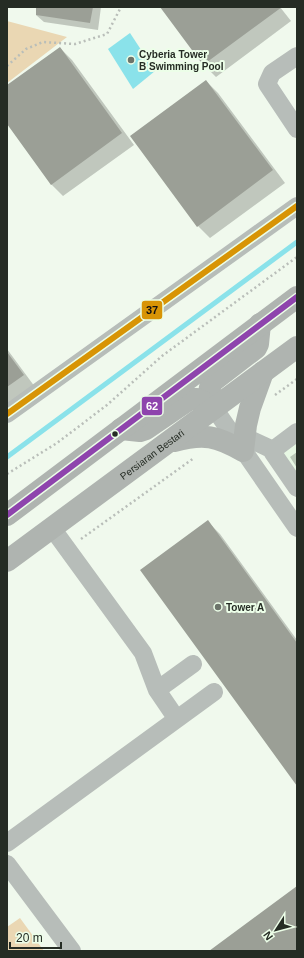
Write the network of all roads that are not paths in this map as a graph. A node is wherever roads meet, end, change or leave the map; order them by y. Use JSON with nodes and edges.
{"nodes":[{"id":1,"x":297,"y":56,"type":"edge"},
{"id":2,"x":297,"y":130,"type":"edge"},
{"id":3,"x":297,"y":206,"type":"edge"},
{"id":4,"x":297,"y":297,"type":"edge"},
{"id":5,"x":260,"y":324,"type":"junction"},
{"id":6,"x":297,"y":347,"type":"edge"},
{"id":7,"x":263,"y":372,"type":"junction"},
{"id":8,"x":214,"y":408,"type":"junction"},
{"id":9,"x":7,"y":414,"type":"edge"},
{"id":10,"x":121,"y":429,"type":"junction"},
{"id":11,"x":297,"y":432,"type":"edge"},
{"id":12,"x":165,"y":444,"type":"junction"},
{"id":13,"x":244,"y":444,"type":"junction"},
{"id":14,"x":273,"y":450,"type":"junction"},
{"id":15,"x":295,"y":485,"type":"edge"},
{"id":16,"x":275,"y":497,"type":"junction"},
{"id":17,"x":7,"y":515,"type":"edge"},
{"id":18,"x":52,"y":528,"type":"junction"},
{"id":19,"x":297,"y":528,"type":"edge"},
{"id":20,"x":7,"y":561,"type":"edge"},
{"id":21,"x":193,"y":664,"type":"dead end"},
{"id":22,"x":157,"y":690,"type":"junction"},
{"id":23,"x":214,"y":692,"type":"dead end"},
{"id":24,"x":174,"y":721,"type":"junction"},
{"id":25,"x":7,"y":843,"type":"edge"},
{"id":26,"x":7,"y":864,"type":"edge"},
{"id":27,"x":72,"y":951,"type":"edge"}],
"edges":[{"from":1,"to":2,"type":"street"},
{"from":3,"to":9,"type":"street"},
{"from":4,"to":5,"type":"main road"},
{"from":5,"to":8,"type":"main road"},
{"from":5,"to":10,"type":"main road"},
{"from":6,"to":7,"type":"main road","name":"Persiaran Bestari"},
{"from":7,"to":8,"type":"main road","name":"Persiaran Bestari"},
{"from":7,"to":13,"type":"main road"},
{"from":8,"to":10,"type":"main road"},
{"from":8,"to":12,"type":"main road","name":"Persiaran Bestari"},
{"from":8,"to":13,"type":"street"},
{"from":10,"to":17,"type":"main road"},
{"from":11,"to":14,"type":"street"},
{"from":12,"to":13,"type":"main road"},
{"from":12,"to":18,"type":"main road","name":"Persiaran Bestari"},
{"from":13,"to":14,"type":"street"},
{"from":13,"to":16,"type":"street"},
{"from":14,"to":15,"type":"street"},
{"from":15,"to":16,"type":"street"},
{"from":16,"to":19,"type":"street"},
{"from":18,"to":20,"type":"main road","name":"Persiaran Bestari"},
{"from":18,"to":22,"type":"street"},
{"from":21,"to":22,"type":"street"},
{"from":22,"to":24,"type":"street"},
{"from":23,"to":24,"type":"street"},
{"from":24,"to":25,"type":"street"},
{"from":26,"to":27,"type":"street"}]}
